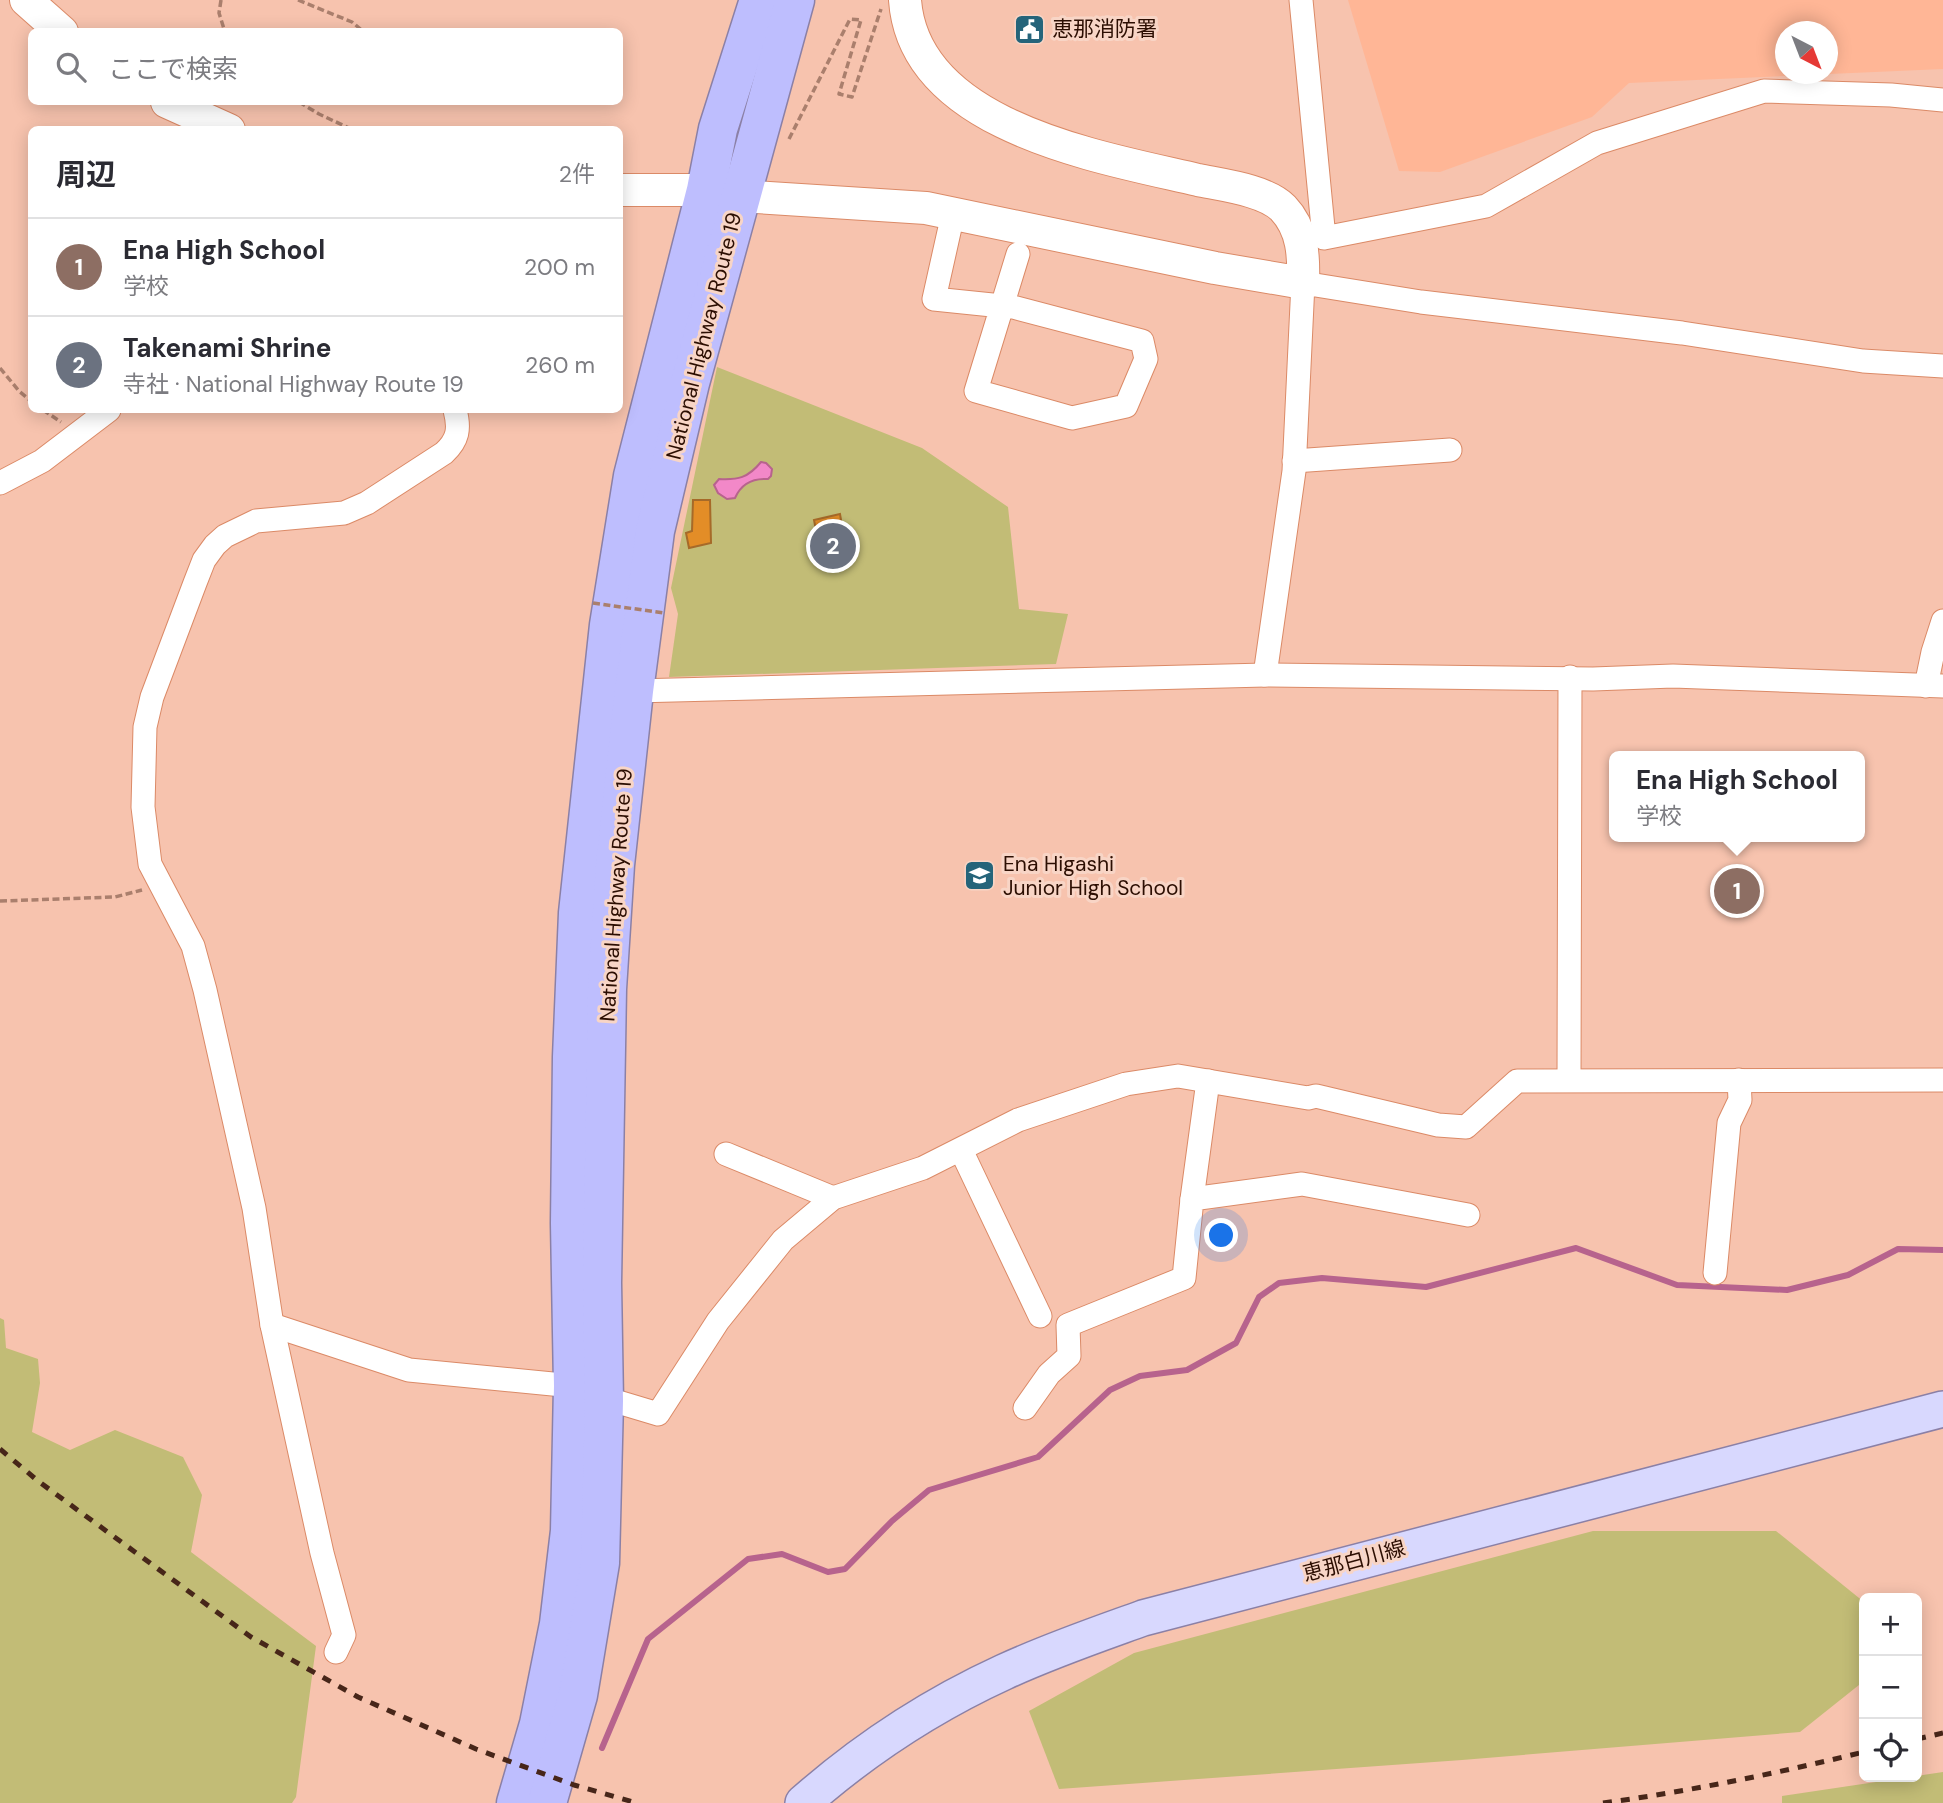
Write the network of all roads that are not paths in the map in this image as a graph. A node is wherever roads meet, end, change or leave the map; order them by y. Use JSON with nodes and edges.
{"nodes":[{"id":1,"x":26,"y":0,"type":"edge"},
{"id":2,"x":759,"y":0,"type":"edge"},
{"id":3,"x":795,"y":0,"type":"edge"},
{"id":4,"x":905,"y":0,"type":"edge"},
{"id":5,"x":1301,"y":0,"type":"edge"},
{"id":6,"x":58,"y":28,"type":"edge"},
{"id":7,"x":1943,"y":100,"type":"edge"},
{"id":8,"x":174,"y":105,"type":"edge"},
{"id":9,"x":220,"y":126,"type":"edge"},
{"id":10,"x":623,"y":190,"type":"edge"},
{"id":11,"x":723,"y":193,"type":"junction"},
{"id":12,"x":953,"y":214,"type":"junction"},
{"id":13,"x":1018,"y":254,"type":"dead end"},
{"id":14,"x":1304,"y":283,"type":"junction"},
{"id":15,"x":1002,"y":306,"type":"junction"},
{"id":16,"x":1943,"y":366,"type":"edge"},
{"id":17,"x":105,"y":413,"type":"edge"},
{"id":18,"x":456,"y":413,"type":"edge"},
{"id":19,"x":1450,"y":450,"type":"dead end"},
{"id":20,"x":1294,"y":461,"type":"junction"},
{"id":21,"x":0,"y":483,"type":"edge"},
{"id":22,"x":1943,"y":621,"type":"edge"},
{"id":23,"x":1265,"y":675,"type":"junction"},
{"id":24,"x":1570,"y":677,"type":"junction"},
{"id":25,"x":1934,"y":686,"type":"edge"},
{"id":26,"x":634,"y":691,"type":"junction"},
{"id":27,"x":1569,"y":1079,"type":"junction"},
{"id":28,"x":1739,"y":1080,"type":"junction"},
{"id":29,"x":1943,"y":1080,"type":"edge"},
{"id":30,"x":1208,"y":1081,"type":"junction"},
{"id":31,"x":961,"y":1150,"type":"junction"},
{"id":32,"x":726,"y":1154,"type":"dead end"},
{"id":33,"x":833,"y":1198,"type":"junction"},
{"id":34,"x":1192,"y":1199,"type":"junction"},
{"id":35,"x":1468,"y":1215,"type":"dead end"},
{"id":36,"x":1715,"y":1273,"type":"dead end"},
{"id":37,"x":1040,"y":1316,"type":"dead end"},
{"id":38,"x":272,"y":1325,"type":"junction"},
{"id":39,"x":588,"y":1393,"type":"junction"},
{"id":40,"x":1025,"y":1408,"type":"dead end"},
{"id":41,"x":1943,"y":1409,"type":"edge"},
{"id":42,"x":337,"y":1652,"type":"dead end"},
{"id":43,"x":516,"y":1803,"type":"edge"},
{"id":44,"x":547,"y":1803,"type":"edge"},
{"id":45,"x":803,"y":1803,"type":"edge"}],
"edges":[{"from":1,"to":6,"type":"street"},
{"from":2,"to":11,"type":"highway","name":"National Highway Route 19"},
{"from":3,"to":11,"type":"highway","name":"National Highway Route 19"},
{"from":4,"to":14,"type":"street"},
{"from":5,"to":7,"type":"street"},
{"from":8,"to":9,"type":"street"},
{"from":10,"to":11,"type":"street"},
{"from":11,"to":12,"type":"street"},
{"from":11,"to":26,"type":"highway","name":"National Highway Route 19"},
{"from":11,"to":39,"type":"highway","name":"National Highway Route 19"},
{"from":12,"to":14,"type":"street"},
{"from":12,"to":15,"type":"street"},
{"from":13,"to":15,"type":"street"},
{"from":14,"to":16,"type":"street"},
{"from":14,"to":20,"type":"street"},
{"from":15,"to":15,"type":"street"},
{"from":17,"to":21,"type":"street"},
{"from":18,"to":38,"type":"street"},
{"from":19,"to":20,"type":"street"},
{"from":20,"to":23,"type":"street"},
{"from":22,"to":25,"type":"street"},
{"from":23,"to":24,"type":"street"},
{"from":23,"to":26,"type":"street"},
{"from":24,"to":25,"type":"street"},
{"from":24,"to":27,"type":"street"},
{"from":26,"to":39,"type":"highway","name":"National Highway Route 19"},
{"from":27,"to":28,"type":"street"},
{"from":27,"to":30,"type":"street"},
{"from":28,"to":29,"type":"street"},
{"from":28,"to":36,"type":"street"},
{"from":30,"to":31,"type":"street"},
{"from":30,"to":34,"type":"street"},
{"from":31,"to":33,"type":"street"},
{"from":31,"to":37,"type":"street"},
{"from":32,"to":33,"type":"street"},
{"from":33,"to":39,"type":"street"},
{"from":34,"to":35,"type":"street"},
{"from":34,"to":40,"type":"street"},
{"from":38,"to":39,"type":"street"},
{"from":38,"to":42,"type":"street"},
{"from":39,"to":43,"type":"highway","name":"National Highway Route 19"},
{"from":39,"to":44,"type":"highway","name":"National Highway Route 19"},
{"from":41,"to":45,"type":"main road","name":"恵那白川線"}]}
